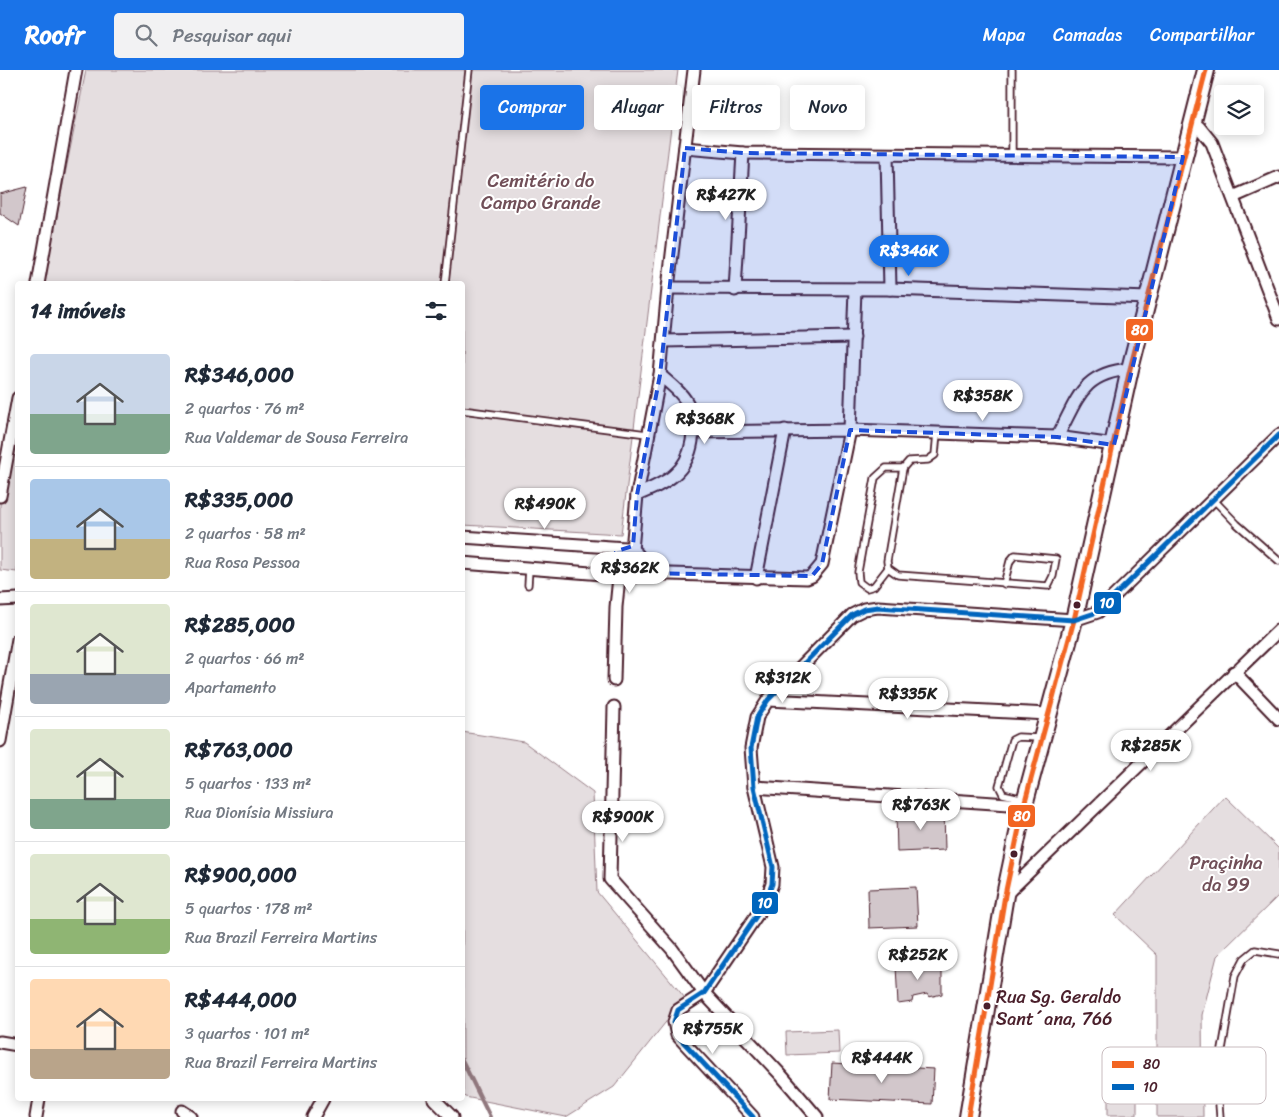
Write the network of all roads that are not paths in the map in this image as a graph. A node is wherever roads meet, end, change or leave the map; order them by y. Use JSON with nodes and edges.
{"nodes":[{"id":1,"x":76,"y":70,"type":"edge"},
{"id":2,"x":469,"y":70,"type":"edge"},
{"id":3,"x":694,"y":70,"type":"edge"},
{"id":4,"x":1012,"y":70,"type":"edge"},
{"id":5,"x":1206,"y":70,"type":"edge"},
{"id":6,"x":1191,"y":124,"type":"junction"},
{"id":7,"x":685,"y":148,"type":"junction"},
{"id":8,"x":743,"y":153,"type":"junction"},
{"id":9,"x":887,"y":155,"type":"junction"},
{"id":10,"x":1012,"y":156,"type":"junction"},
{"id":11,"x":1183,"y":157,"type":"junction"},
{"id":12,"x":1279,"y":177,"type":"edge"},
{"id":13,"x":1233,"y":197,"type":"junction"},
{"id":14,"x":39,"y":281,"type":"edge"},
{"id":15,"x":445,"y":281,"type":"edge"},
{"id":16,"x":668,"y":288,"type":"junction"},
{"id":17,"x":855,"y":289,"type":"junction"},
{"id":18,"x":890,"y":289,"type":"junction"},
{"id":19,"x":735,"y":290,"type":"junction"},
{"id":20,"x":1149,"y":298,"type":"junction"},
{"id":21,"x":1279,"y":318,"type":"edge"},
{"id":22,"x":854,"y":337,"type":"junction"},
{"id":23,"x":664,"y":341,"type":"junction"},
{"id":24,"x":1130,"y":369,"type":"junction"},
{"id":25,"x":660,"y":375,"type":"junction"},
{"id":26,"x":465,"y":410,"type":"edge"},
{"id":27,"x":15,"y":414,"type":"edge"},
{"id":28,"x":785,"y":430,"type":"junction"},
{"id":29,"x":850,"y":430,"type":"junction"},
{"id":30,"x":694,"y":432,"type":"junction"},
{"id":31,"x":648,"y":434,"type":"junction"},
{"id":32,"x":937,"y":434,"type":"junction"},
{"id":33,"x":1279,"y":434,"type":"edge"},
{"id":34,"x":1056,"y":438,"type":"junction"},
{"id":35,"x":1114,"y":445,"type":"junction"},
{"id":36,"x":903,"y":468,"type":"junction"},
{"id":37,"x":637,"y":495,"type":"junction"},
{"id":38,"x":0,"y":496,"type":"edge"},
{"id":39,"x":1214,"y":500,"type":"junction"},
{"id":40,"x":465,"y":537,"type":"edge"},
{"id":41,"x":629,"y":549,"type":"junction"},
{"id":42,"x":1279,"y":561,"type":"edge"},
{"id":43,"x":465,"y":564,"type":"edge"},
{"id":44,"x":888,"y":568,"type":"junction"},
{"id":45,"x":529,"y":569,"type":"junction"},
{"id":46,"x":637,"y":573,"type":"junction"},
{"id":47,"x":617,"y":576,"type":"junction"},
{"id":48,"x":756,"y":578,"type":"junction"},
{"id":49,"x":1004,"y":584,"type":"junction"},
{"id":50,"x":528,"y":585,"type":"dead end"},
{"id":51,"x":15,"y":599,"type":"edge"},
{"id":52,"x":0,"y":600,"type":"edge"},
{"id":53,"x":1074,"y":620,"type":"junction"},
{"id":54,"x":1279,"y":630,"type":"edge"},
{"id":55,"x":15,"y":656,"type":"edge"},
{"id":56,"x":1234,"y":672,"type":"junction"},
{"id":57,"x":614,"y":680,"type":"dead end"},
{"id":58,"x":768,"y":700,"type":"junction"},
{"id":59,"x":614,"y":708,"type":"dead end"},
{"id":60,"x":1048,"y":714,"type":"junction"},
{"id":61,"x":1279,"y":719,"type":"edge"},
{"id":62,"x":1042,"y":738,"type":"junction"},
{"id":63,"x":0,"y":741,"type":"edge"},
{"id":64,"x":754,"y":788,"type":"junction"},
{"id":65,"x":1024,"y":802,"type":"junction"},
{"id":66,"x":1005,"y":895,"type":"junction"},
{"id":67,"x":1279,"y":954,"type":"edge"},
{"id":68,"x":704,"y":993,"type":"junction"},
{"id":69,"x":0,"y":1042,"type":"edge"},
{"id":70,"x":15,"y":1044,"type":"edge"},
{"id":71,"x":1222,"y":1047,"type":"edge"},
{"id":72,"x":39,"y":1101,"type":"edge"},
{"id":73,"x":322,"y":1101,"type":"edge"},
{"id":74,"x":436,"y":1101,"type":"edge"},
{"id":75,"x":1219,"y":1104,"type":"edge"},
{"id":76,"x":36,"y":1117,"type":"edge"},
{"id":77,"x":313,"y":1117,"type":"edge"},
{"id":78,"x":452,"y":1117,"type":"edge"},
{"id":79,"x":753,"y":1117,"type":"edge"},
{"id":80,"x":817,"y":1117,"type":"edge"},
{"id":81,"x":968,"y":1117,"type":"edge"},
{"id":82,"x":1220,"y":1117,"type":"edge"}],
"edges":[{"from":1,"to":14,"type":"street"},
{"from":2,"to":15,"type":"lane"},
{"from":3,"to":7,"type":"street"},
{"from":4,"to":10,"type":"lane"},
{"from":5,"to":6,"type":"street"},
{"from":6,"to":11,"type":"street"},
{"from":6,"to":13,"type":"street"},
{"from":7,"to":8,"type":"street"},
{"from":7,"to":16,"type":"street"},
{"from":8,"to":9,"type":"street"},
{"from":8,"to":19,"type":"street"},
{"from":9,"to":10,"type":"street"},
{"from":9,"to":18,"type":"street"},
{"from":10,"to":11,"type":"street"},
{"from":11,"to":20,"type":"street"},
{"from":12,"to":13,"type":"street"},
{"from":13,"to":21,"type":"street"},
{"from":16,"to":19,"type":"street"},
{"from":16,"to":23,"type":"street"},
{"from":17,"to":18,"type":"street"},
{"from":17,"to":19,"type":"street"},
{"from":17,"to":22,"type":"street"},
{"from":18,"to":20,"type":"street"},
{"from":20,"to":24,"type":"street"},
{"from":22,"to":23,"type":"street"},
{"from":22,"to":29,"type":"street"},
{"from":23,"to":25,"type":"street"},
{"from":24,"to":34,"type":"street"},
{"from":24,"to":35,"type":"street"},
{"from":25,"to":30,"type":"street"},
{"from":25,"to":31,"type":"street"},
{"from":26,"to":31,"type":"lane"},
{"from":27,"to":38,"type":"street"},
{"from":28,"to":29,"type":"street"},
{"from":28,"to":30,"type":"street"},
{"from":28,"to":48,"type":"street"},
{"from":29,"to":32,"type":"street"},
{"from":29,"to":48,"type":"street"},
{"from":30,"to":37,"type":"street"},
{"from":31,"to":37,"type":"street"},
{"from":32,"to":34,"type":"street"},
{"from":32,"to":36,"type":"lane"},
{"from":33,"to":39,"type":"street"},
{"from":34,"to":35,"type":"street"},
{"from":35,"to":53,"type":"street"},
{"from":36,"to":44,"type":"lane"},
{"from":36,"to":44,"type":"lane"},
{"from":37,"to":41,"type":"street"},
{"from":39,"to":42,"type":"lane"},
{"from":39,"to":53,"type":"street"},
{"from":40,"to":41,"type":"street"},
{"from":41,"to":46,"type":"street"},
{"from":41,"to":47,"type":"street"},
{"from":43,"to":45,"type":"street"},
{"from":44,"to":49,"type":"lane"},
{"from":45,"to":47,"type":"street"},
{"from":45,"to":50,"type":"lane"},
{"from":46,"to":47,"type":"street"},
{"from":46,"to":48,"type":"street"},
{"from":47,"to":57,"type":"street"},
{"from":49,"to":49,"type":"lane"},
{"from":51,"to":52,"type":"street"},
{"from":53,"to":58,"type":"street"},
{"from":53,"to":60,"type":"street"},
{"from":54,"to":56,"type":"street"},
{"from":55,"to":63,"type":"street"},
{"from":56,"to":61,"type":"street"},
{"from":56,"to":66,"type":"street"},
{"from":58,"to":60,"type":"street"},
{"from":58,"to":64,"type":"street"},
{"from":59,"to":68,"type":"street"},
{"from":60,"to":62,"type":"street"},
{"from":62,"to":65,"type":"street"},
{"from":62,"to":65,"type":"lane"},
{"from":64,"to":65,"type":"street"},
{"from":64,"to":68,"type":"street"},
{"from":65,"to":66,"type":"street"},
{"from":66,"to":81,"type":"street"},
{"from":67,"to":71,"type":"lane"},
{"from":68,"to":79,"type":"street"},
{"from":68,"to":80,"type":"street"},
{"from":69,"to":70,"type":"street"},
{"from":72,"to":76,"type":"street"},
{"from":73,"to":77,"type":"street"},
{"from":74,"to":78,"type":"street"},
{"from":75,"to":82,"type":"lane"}]}
